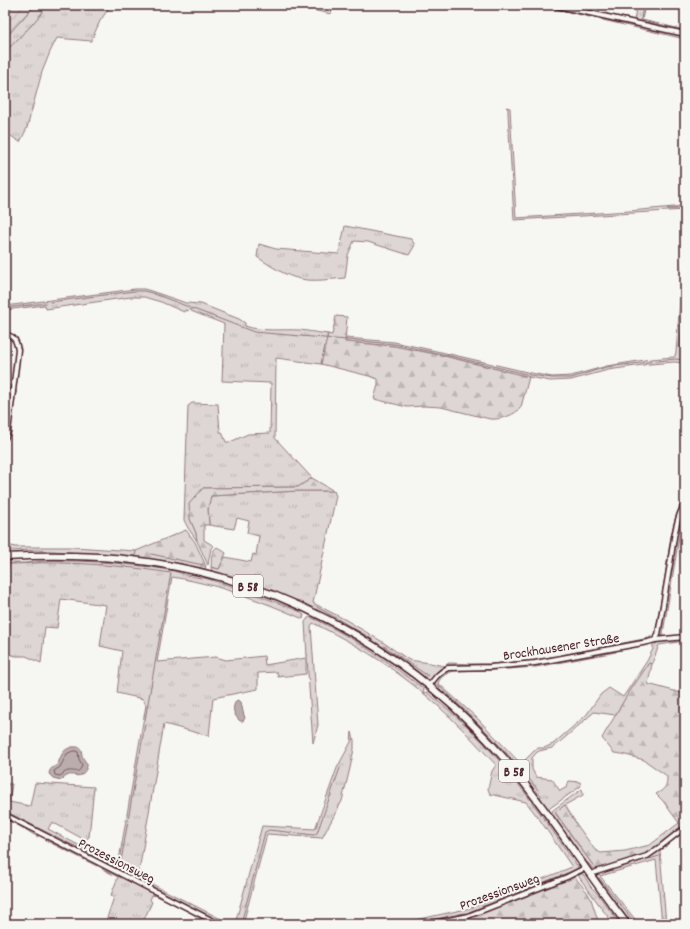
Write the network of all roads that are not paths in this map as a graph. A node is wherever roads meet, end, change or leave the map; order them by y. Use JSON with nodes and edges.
{"nodes":[{"id":1,"x":553,"y":5,"type":"edge"},
{"id":2,"x":685,"y":34,"type":"edge"},
{"id":3,"x":5,"y":334,"type":"edge"},
{"id":4,"x":13,"y":392,"type":"junction"},
{"id":5,"x":5,"y":394,"type":"edge"},
{"id":6,"x":5,"y":438,"type":"edge"},
{"id":7,"x":685,"y":503,"type":"edge"},
{"id":8,"x":5,"y":557,"type":"edge"},
{"id":9,"x":685,"y":637,"type":"edge"},
{"id":10,"x":655,"y":640,"type":"junction"},
{"id":11,"x":429,"y":686,"type":"junction"},
{"id":12,"x":5,"y":815,"type":"edge"},
{"id":13,"x":685,"y":829,"type":"edge"},
{"id":14,"x":585,"y":868,"type":"junction"},
{"id":15,"x":590,"y":875,"type":"junction"},
{"id":16,"x":219,"y":924,"type":"edge"},
{"id":17,"x":430,"y":924,"type":"edge"},
{"id":18,"x":627,"y":924,"type":"edge"}],
"edges":[{"from":1,"to":2,"type":"street"},
{"from":3,"to":4,"type":"street"},
{"from":4,"to":5,"type":"street"},
{"from":4,"to":6,"type":"street"},
{"from":7,"to":10,"type":"street"},
{"from":8,"to":11,"type":"main road","number":"B 58"},
{"from":9,"to":10,"type":"street","name":"Brockhausener Straße"},
{"from":10,"to":11,"type":"street","name":"Brockhausener Straße"},
{"from":11,"to":14,"type":"main road","number":"B 58"},
{"from":12,"to":16,"type":"street","name":"Prozessionsweg"},
{"from":13,"to":15,"type":"street"},
{"from":14,"to":15,"type":"main road","number":"B 58"},
{"from":14,"to":17,"type":"street","name":"Prozessionsweg"},
{"from":15,"to":18,"type":"main road","number":"B 58"}]}
